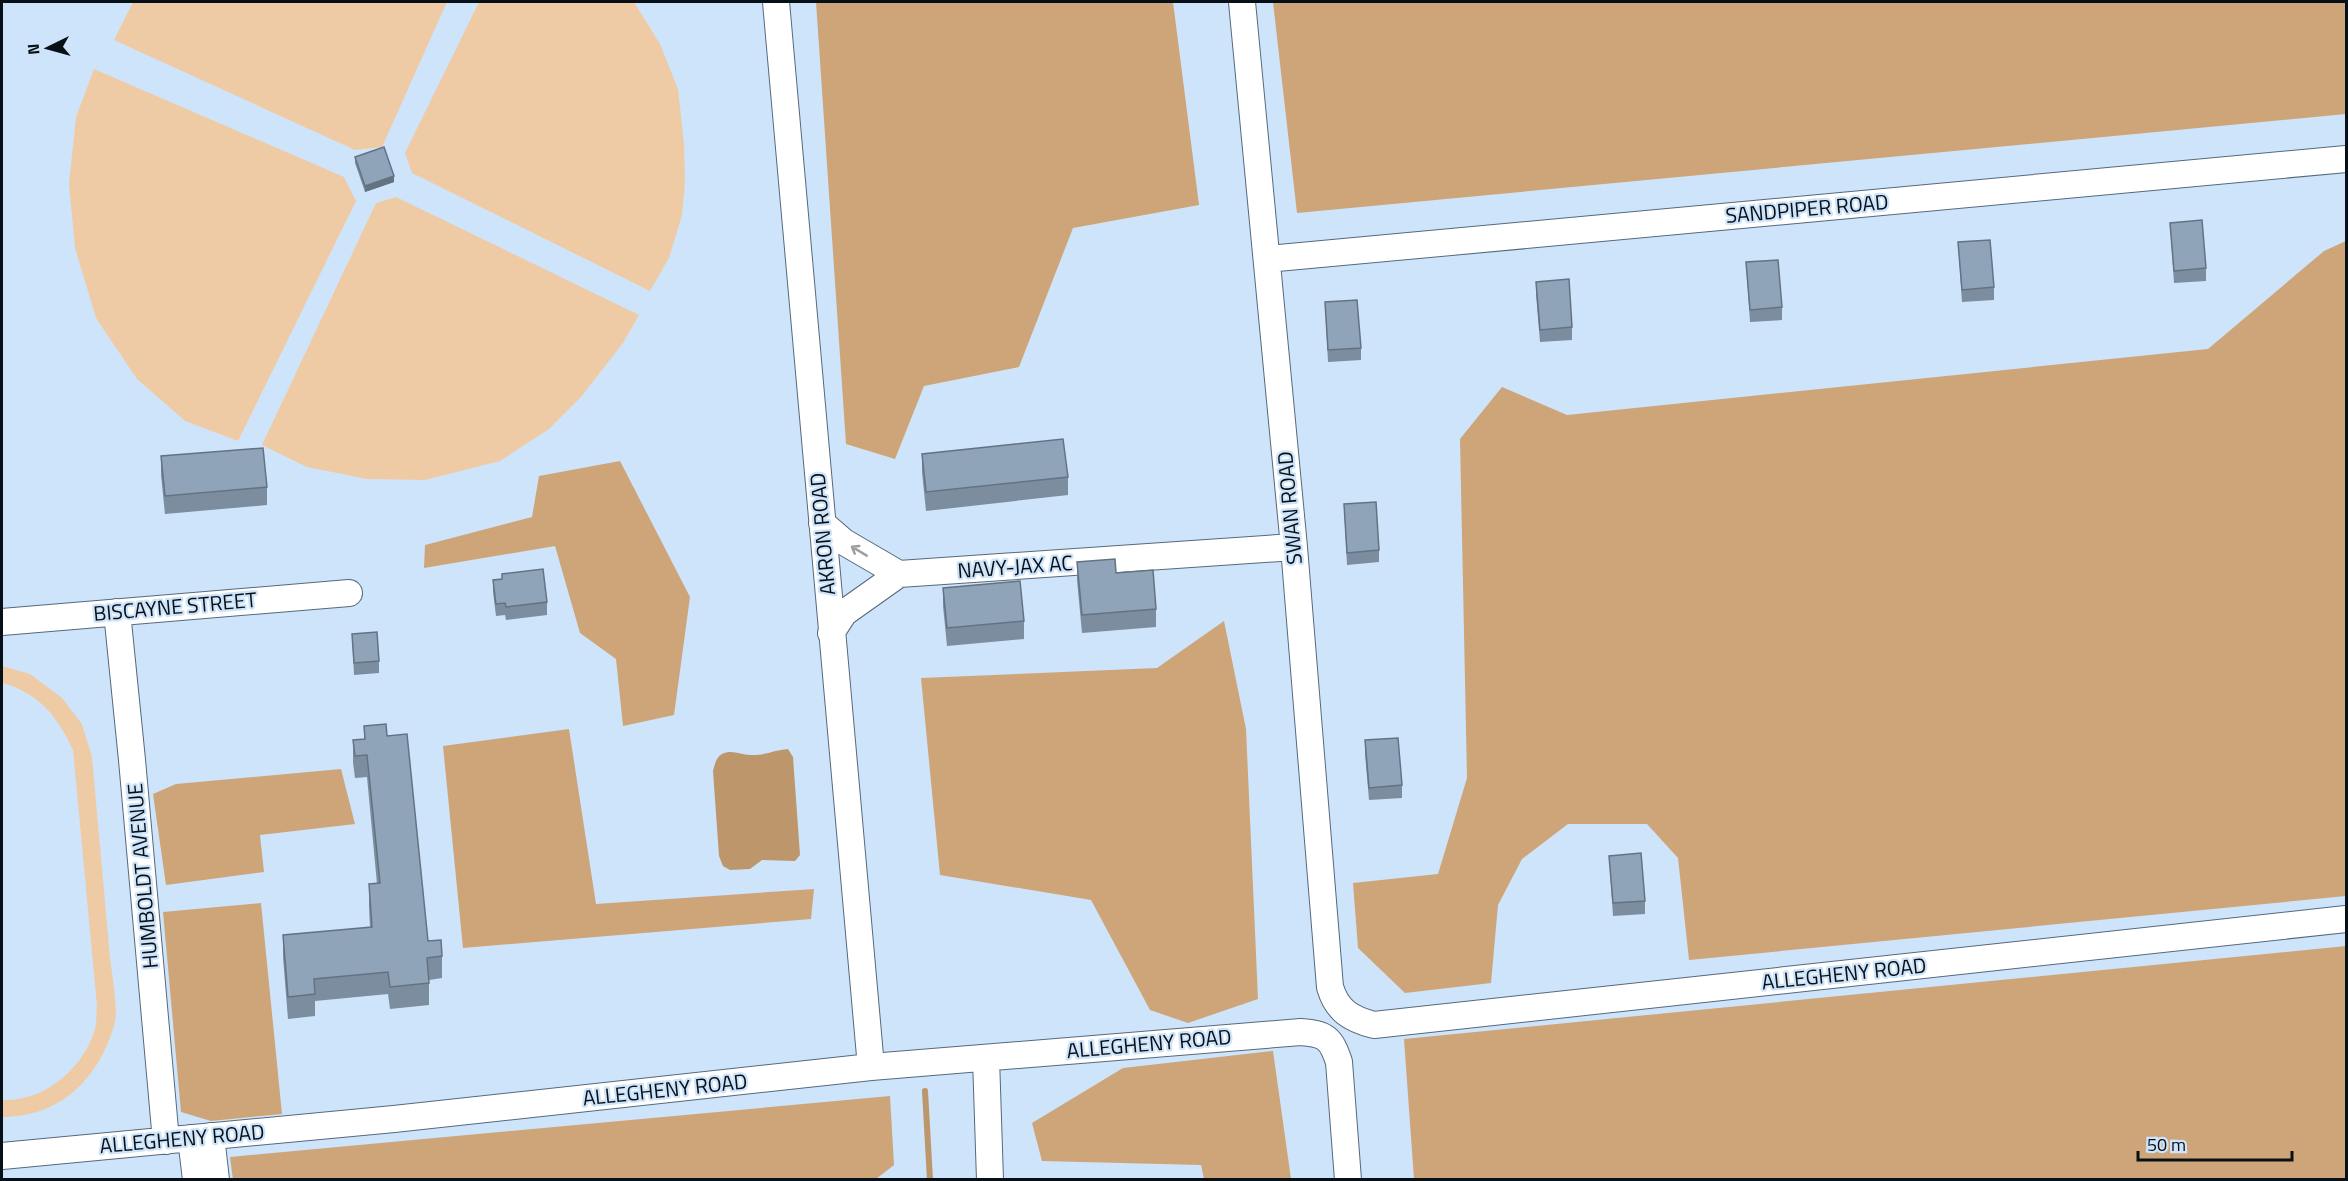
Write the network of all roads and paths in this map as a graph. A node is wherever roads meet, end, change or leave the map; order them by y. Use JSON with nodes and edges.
{"nodes":[{"id":1,"x":776,"y":2,"type":"edge"},
{"id":2,"x":1242,"y":2,"type":"edge"},
{"id":3,"x":2346,"y":159,"type":"edge"},
{"id":4,"x":1268,"y":259,"type":"junction"},
{"id":5,"x":822,"y":523,"type":"junction"},
{"id":6,"x":1294,"y":547,"type":"junction"},
{"id":7,"x":899,"y":574,"type":"junction"},
{"id":8,"x":349,"y":593,"type":"dead end"},
{"id":9,"x":117,"y":612,"type":"junction"},
{"id":10,"x":2,"y":622,"type":"edge"},
{"id":11,"x":831,"y":633,"type":"junction"},
{"id":12,"x":2346,"y":919,"type":"edge"},
{"id":13,"x":1344,"y":1011,"type":"joint"},
{"id":14,"x":986,"y":1058,"type":"junction"},
{"id":15,"x":871,"y":1067,"type":"junction"},
{"id":16,"x":201,"y":1137,"type":"junction"},
{"id":17,"x":166,"y":1141,"type":"junction"},
{"id":18,"x":2,"y":1156,"type":"edge"},
{"id":19,"x":196,"y":1179,"type":"edge"},
{"id":20,"x":216,"y":1179,"type":"edge"},
{"id":21,"x":990,"y":1179,"type":"edge"},
{"id":22,"x":1348,"y":1179,"type":"edge"}],
"edges":[{"from":1,"to":5,"type":"street","name":"AKRON ROAD"},
{"from":2,"to":4,"type":"street","name":"SWAN ROAD"},
{"from":3,"to":4,"type":"street","name":"SANDPIPER ROAD"},
{"from":4,"to":6,"type":"street","name":"SWAN ROAD"},
{"from":7,"to":5,"type":"street","one_way":true},
{"from":5,"to":11,"type":"street","name":"AKRON ROAD"},
{"from":6,"to":7,"type":"street","name":"NAVY-JAX AC"},
{"from":6,"to":13,"type":"street","name":"SWAN ROAD"},
{"from":7,"to":11,"type":"street"},
{"from":8,"to":9,"type":"street","name":"BISCAYNE STREET"},
{"from":9,"to":10,"type":"street","name":"BISCAYNE STREET"},
{"from":9,"to":17,"type":"street","name":"HUMBOLDT AVENUE"},
{"from":11,"to":15,"type":"street","name":"AKRON ROAD"},
{"from":12,"to":13,"type":"street","name":"ALLEGHENY ROAD"},
{"from":14,"to":15,"type":"street","name":"ALLEGHENY ROAD"},
{"from":14,"to":21,"type":"street"},
{"from":14,"to":22,"type":"street","name":"ALLEGHENY ROAD"},
{"from":15,"to":16,"type":"street","name":"ALLEGHENY ROAD"},
{"from":16,"to":17,"type":"street","name":"ALLEGHENY ROAD"},
{"from":16,"to":19,"type":"street"},
{"from":16,"to":20,"type":"street"},
{"from":17,"to":18,"type":"street","name":"ALLEGHENY ROAD"}]}
